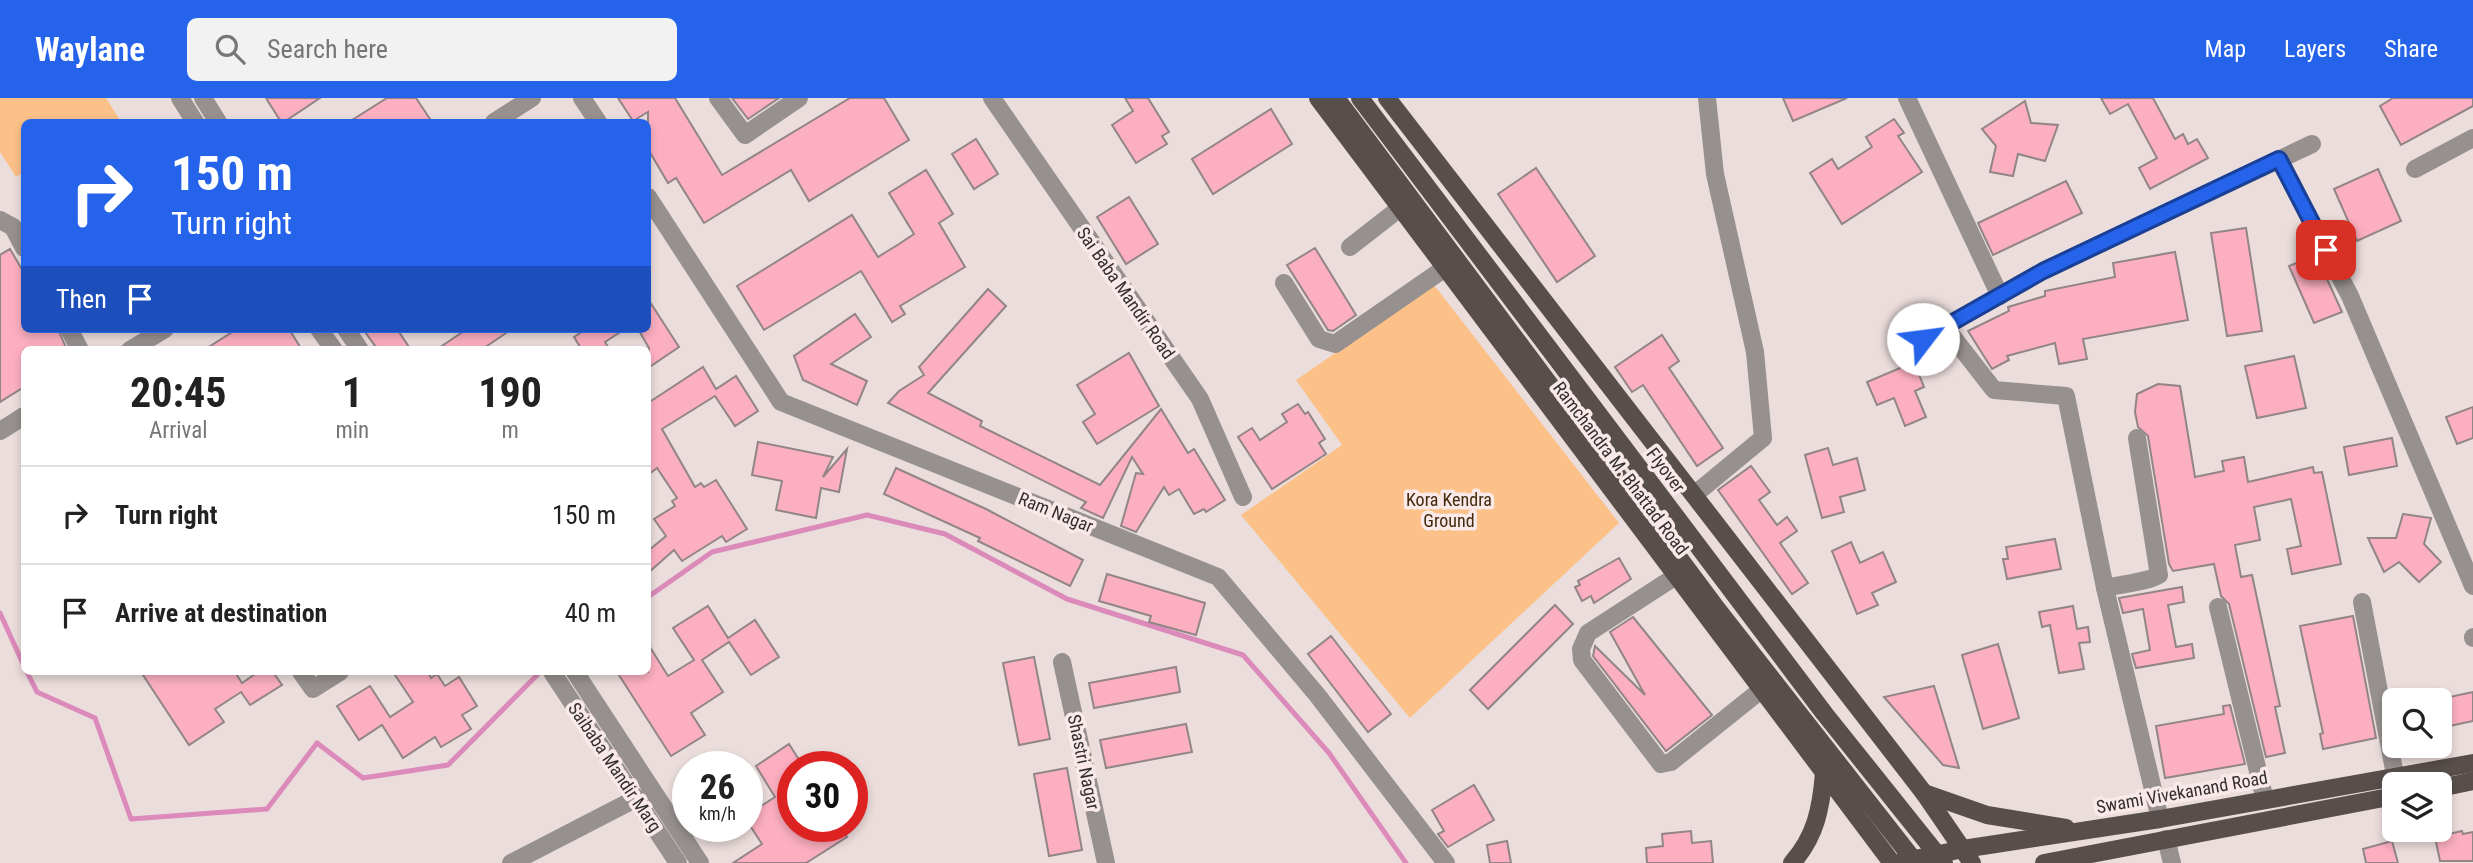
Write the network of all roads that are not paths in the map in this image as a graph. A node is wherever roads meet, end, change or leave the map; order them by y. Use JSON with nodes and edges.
{"nodes":[{"id":1,"x":180,"y":98,"type":"edge"},
{"id":2,"x":532,"y":98,"type":"edge"},
{"id":3,"x":582,"y":98,"type":"edge"},
{"id":4,"x":718,"y":98,"type":"edge"},
{"id":5,"x":799,"y":98,"type":"edge"},
{"id":6,"x":992,"y":98,"type":"edge"},
{"id":7,"x":1318,"y":98,"type":"edge"},
{"id":8,"x":1336,"y":98,"type":"edge"},
{"id":9,"x":1360,"y":98,"type":"edge"},
{"id":10,"x":1387,"y":98,"type":"edge"},
{"id":11,"x":1707,"y":98,"type":"edge"},
{"id":12,"x":1907,"y":98,"type":"edge"},
{"id":13,"x":209,"y":100,"type":"edge"},
{"id":14,"x":193,"y":119,"type":"edge"},
{"id":15,"x":217,"y":119,"type":"edge"},
{"id":16,"x":499,"y":119,"type":"edge"},
{"id":17,"x":596,"y":119,"type":"edge"},
{"id":18,"x":2473,"y":138,"type":"edge"},
{"id":19,"x":2312,"y":144,"type":"dead end"},
{"id":20,"x":2279,"y":159,"type":"junction"},
{"id":21,"x":2415,"y":169,"type":"dead end"},
{"id":22,"x":651,"y":202,"type":"edge"},
{"id":23,"x":1400,"y":208,"type":"junction"},
{"id":24,"x":0,"y":219,"type":"edge"},
{"id":25,"x":21,"y":242,"type":"edge"},
{"id":26,"x":1350,"y":247,"type":"dead end"},
{"id":27,"x":1445,"y":268,"type":"junction"},
{"id":28,"x":1284,"y":284,"type":"dead end"},
{"id":29,"x":2000,"y":296,"type":"junction"},
{"id":30,"x":1945,"y":327,"type":"junction"},
{"id":31,"x":158,"y":333,"type":"edge"},
{"id":32,"x":1923,"y":339,"type":"dead end"},
{"id":33,"x":136,"y":346,"type":"edge"},
{"id":34,"x":21,"y":418,"type":"edge"},
{"id":35,"x":0,"y":431,"type":"edge"},
{"id":36,"x":2137,"y":438,"type":"dead end"},
{"id":37,"x":1694,"y":495,"type":"junction"},
{"id":38,"x":1243,"y":497,"type":"dead end"},
{"id":39,"x":1676,"y":576,"type":"junction"},
{"id":40,"x":2473,"y":586,"type":"edge"},
{"id":41,"x":2105,"y":588,"type":"junction"},
{"id":42,"x":2362,"y":602,"type":"dead end"},
{"id":43,"x":2218,"y":607,"type":"dead end"},
{"id":44,"x":1062,"y":662,"type":"dead end"},
{"id":45,"x":303,"y":675,"type":"edge"},
{"id":46,"x":335,"y":675,"type":"edge"},
{"id":47,"x":554,"y":675,"type":"edge"},
{"id":48,"x":577,"y":675,"type":"edge"},
{"id":49,"x":1761,"y":690,"type":"junction"},
{"id":50,"x":2473,"y":763,"type":"edge"},
{"id":51,"x":2394,"y":772,"type":"edge"},
{"id":52,"x":2414,"y":772,"type":"edge"},
{"id":53,"x":1824,"y":773,"type":"junction"},
{"id":54,"x":2382,"y":778,"type":"edge"},
{"id":55,"x":2473,"y":781,"type":"edge"},
{"id":56,"x":2452,"y":785,"type":"edge"},
{"id":57,"x":1924,"y":793,"type":"junction"},
{"id":58,"x":637,"y":798,"type":"junction"},
{"id":59,"x":2382,"y":798,"type":"edge"},
{"id":60,"x":2265,"y":800,"type":"junction"},
{"id":61,"x":2160,"y":819,"type":"junction"},
{"id":62,"x":2080,"y":831,"type":"junction"},
{"id":63,"x":2166,"y":839,"type":"junction"},
{"id":64,"x":1968,"y":856,"type":"edge"},
{"id":65,"x":2082,"y":858,"type":"edge"},
{"id":66,"x":518,"y":861,"type":"edge"},
{"id":67,"x":678,"y":863,"type":"edge"},
{"id":68,"x":700,"y":863,"type":"edge"},
{"id":69,"x":1106,"y":863,"type":"edge"},
{"id":70,"x":1446,"y":863,"type":"edge"},
{"id":71,"x":1792,"y":863,"type":"edge"},
{"id":72,"x":1895,"y":863,"type":"edge"},
{"id":73,"x":1916,"y":863,"type":"edge"},
{"id":74,"x":1944,"y":863,"type":"edge"},
{"id":75,"x":2044,"y":863,"type":"edge"},
{"id":76,"x":2172,"y":863,"type":"edge"}],
"edges":[{"from":1,"to":14,"type":"street"},
{"from":2,"to":16,"type":"street"},
{"from":3,"to":17,"type":"street"},
{"from":4,"to":5,"type":"street"},
{"from":6,"to":38,"type":"street","name":"Sai Baba Mandir Road"},
{"from":7,"to":23,"type":"main road","name":"Ramchandra M. Bhattad Road"},
{"from":8,"to":73,"type":"main road","bridge":true},
{"from":9,"to":74,"type":"main road","name":"Flyover","bridge":true},
{"from":10,"to":37,"type":"main road"},
{"from":11,"to":37,"type":"street"},
{"from":12,"to":29,"type":"street"},
{"from":13,"to":15,"type":"street"},
{"from":18,"to":21,"type":"street"},
{"from":19,"to":20,"type":"street"},
{"from":20,"to":29,"type":"street"},
{"from":20,"to":40,"type":"street"},
{"from":22,"to":70,"type":"street","name":"Ram Nagar"},
{"from":23,"to":26,"type":"street"},
{"from":23,"to":27,"type":"main road","name":"Ramchandra M. Bhattad Road"},
{"from":24,"to":25,"type":"street"},
{"from":27,"to":28,"type":"street"},
{"from":27,"to":39,"type":"main road","name":"Ramchandra M. Bhattad Road"},
{"from":29,"to":30,"type":"street"},
{"from":30,"to":32,"type":"street"},
{"from":30,"to":41,"type":"street"},
{"from":31,"to":33,"type":"street"},
{"from":34,"to":35,"type":"street"},
{"from":36,"to":41,"type":"street"},
{"from":37,"to":57,"type":"main road"},
{"from":39,"to":49,"type":"main road","name":"Ramchandra M. Bhattad Road"},
{"from":39,"to":49,"type":"street"},
{"from":41,"to":61,"type":"street"},
{"from":42,"to":51,"type":"street"},
{"from":43,"to":60,"type":"street"},
{"from":44,"to":69,"type":"street","name":"Shastri Nagar"},
{"from":45,"to":46,"type":"street"},
{"from":47,"to":58,"type":"street","name":"Saibaba Mandir Marg"},
{"from":48,"to":68,"type":"street","name":"Saibaba Mandir Marg"},
{"from":49,"to":53,"type":"main road","name":"Ramchandra M. Bhattad Road"},
{"from":50,"to":52,"type":"main road","name":"Swami Vivekanand Road"},
{"from":53,"to":71,"type":"main road"},
{"from":53,"to":72,"type":"main road","name":"Ramchandra M. Bhattad Road"},
{"from":54,"to":60,"type":"main road","name":"Swami Vivekanand Road"},
{"from":55,"to":56,"type":"main road"},
{"from":57,"to":62,"type":"main road"},
{"from":57,"to":64,"type":"main road"},
{"from":58,"to":66,"type":"street"},
{"from":58,"to":67,"type":"street","name":"Saibaba Mandir Marg"},
{"from":59,"to":63,"type":"main road"},
{"from":60,"to":61,"type":"main road","name":"Swami Vivekanand Road"},
{"from":61,"to":62,"type":"main road","name":"Swami Vivekanand Road"},
{"from":62,"to":64,"type":"main road","name":"Swami Vivekanand Road"},
{"from":63,"to":65,"type":"main road"},
{"from":63,"to":76,"type":"street"},
{"from":64,"to":72,"type":"main road","name":"Swami Vivekanand Road"},
{"from":65,"to":75,"type":"main road"}]}
